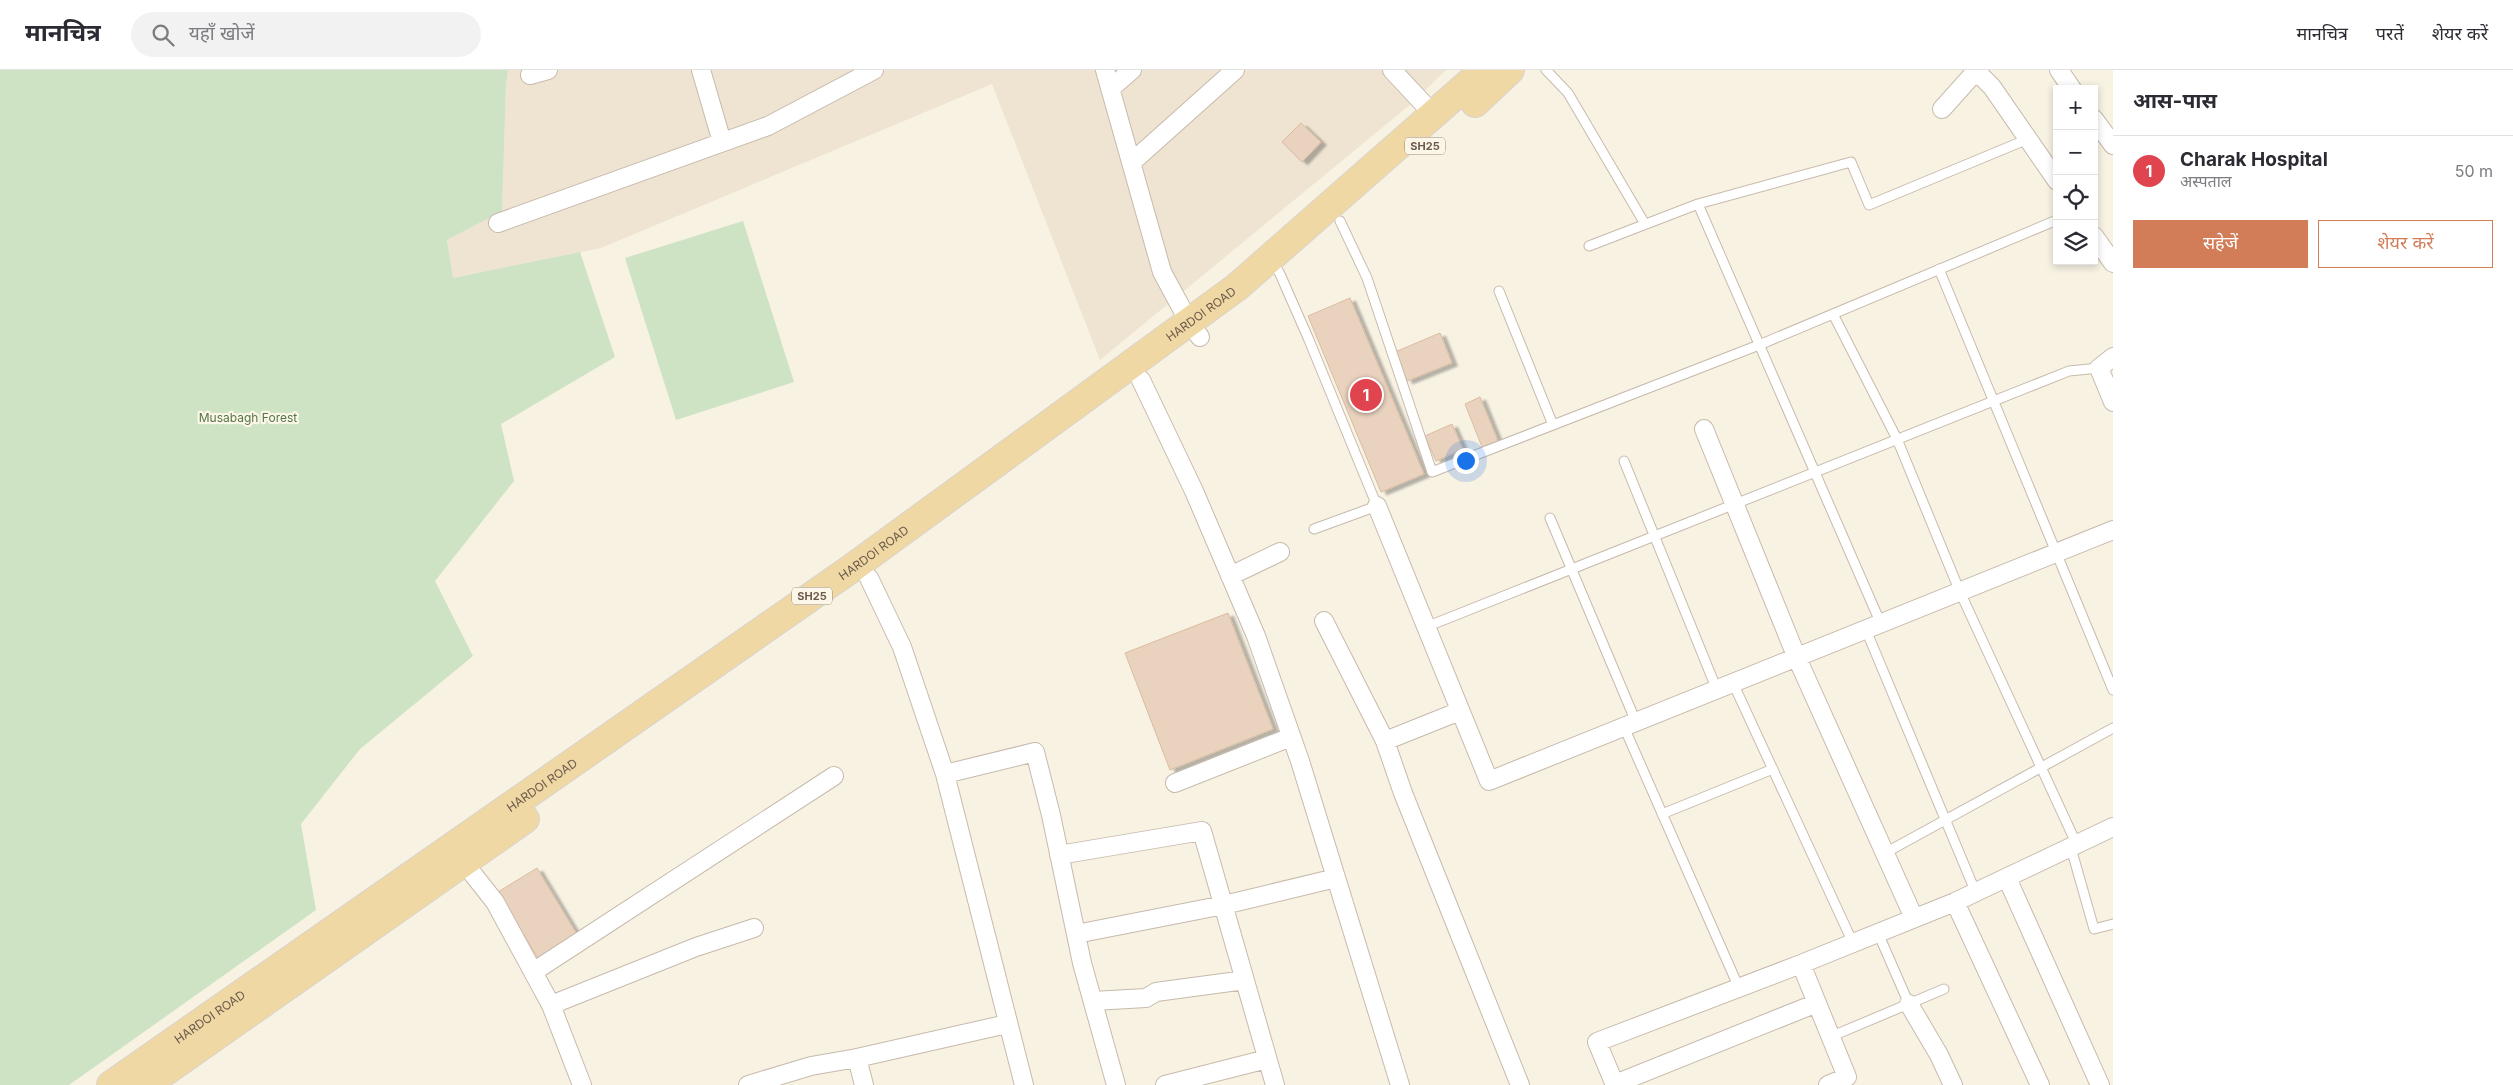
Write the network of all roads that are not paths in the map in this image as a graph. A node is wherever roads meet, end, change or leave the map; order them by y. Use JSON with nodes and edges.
{"nodes":[{"id":1,"x":548,"y":70,"type":"edge"},
{"id":2,"x":701,"y":70,"type":"edge"},
{"id":3,"x":874,"y":70,"type":"edge"},
{"id":4,"x":1105,"y":70,"type":"edge"},
{"id":5,"x":1132,"y":70,"type":"edge"},
{"id":6,"x":1235,"y":70,"type":"edge"},
{"id":7,"x":1392,"y":70,"type":"edge"},
{"id":8,"x":1484,"y":70,"type":"edge"},
{"id":9,"x":1510,"y":70,"type":"edge"},
{"id":10,"x":1546,"y":70,"type":"edge"},
{"id":11,"x":2059,"y":70,"type":"edge"},
{"id":12,"x":1976,"y":71,"type":"edge"},
{"id":13,"x":530,"y":75,"type":"dead end"},
{"id":14,"x":2069,"y":85,"type":"edge"},
{"id":15,"x":1110,"y":89,"type":"junction"},
{"id":16,"x":1942,"y":109,"type":"dead end"},
{"id":17,"x":1434,"y":115,"type":"junction"},
{"id":18,"x":2098,"y":124,"type":"edge"},
{"id":19,"x":2028,"y":140,"type":"junction"},
{"id":20,"x":722,"y":142,"type":"junction"},
{"id":21,"x":2113,"y":145,"type":"edge"},
{"id":22,"x":1131,"y":163,"type":"junction"},
{"id":23,"x":2053,"y":175,"type":"edge"},
{"id":24,"x":1698,"y":204,"type":"junction"},
{"id":25,"x":1340,"y":222,"type":"junction"},
{"id":26,"x":2053,"y":222,"type":"edge"},
{"id":27,"x":498,"y":223,"type":"dead end"},
{"id":28,"x":1645,"y":224,"type":"junction"},
{"id":29,"x":2098,"y":241,"type":"edge"},
{"id":30,"x":1589,"y":246,"type":"dead end"},
{"id":31,"x":2113,"y":262,"type":"edge"},
{"id":32,"x":1275,"y":266,"type":"junction"},
{"id":33,"x":1939,"y":269,"type":"junction"},
{"id":34,"x":1499,"y":291,"type":"dead end"},
{"id":35,"x":1833,"y":314,"type":"junction"},
{"id":36,"x":1195,"y":329,"type":"junction"},
{"id":37,"x":1759,"y":345,"type":"junction"},
{"id":38,"x":2113,"y":357,"type":"edge"},
{"id":39,"x":2099,"y":368,"type":"junction"},
{"id":40,"x":1141,"y":380,"type":"junction"},
{"id":41,"x":1992,"y":401,"type":"junction"},
{"id":42,"x":2113,"y":402,"type":"edge"},
{"id":43,"x":1553,"y":424,"type":"junction"},
{"id":44,"x":1704,"y":429,"type":"dead end"},
{"id":45,"x":1898,"y":439,"type":"junction"},
{"id":46,"x":1624,"y":461,"type":"dead end"},
{"id":47,"x":1814,"y":472,"type":"junction"},
{"id":48,"x":1735,"y":504,"type":"junction"},
{"id":49,"x":1377,"y":506,"type":"junction"},
{"id":50,"x":1550,"y":518,"type":"dead end"},
{"id":51,"x":1314,"y":529,"type":"dead end"},
{"id":52,"x":2113,"y":530,"type":"edge"},
{"id":53,"x":1654,"y":536,"type":"junction"},
{"id":54,"x":894,"y":549,"type":"junction"},
{"id":55,"x":1280,"y":552,"type":"dead end"},
{"id":56,"x":2056,"y":553,"type":"junction"},
{"id":57,"x":1571,"y":569,"type":"junction"},
{"id":58,"x":1230,"y":576,"type":"junction"},
{"id":59,"x":869,"y":578,"type":"junction"},
{"id":60,"x":1960,"y":592,"type":"junction"},
{"id":61,"x":1324,"y":621,"type":"dead end"},
{"id":62,"x":1426,"y":627,"type":"junction"},
{"id":63,"x":1874,"y":627,"type":"junction"},
{"id":64,"x":1797,"y":658,"type":"junction"},
{"id":65,"x":1733,"y":683,"type":"junction"},
{"id":66,"x":1717,"y":690,"type":"junction"},
{"id":67,"x":2113,"y":690,"type":"edge"},
{"id":68,"x":1460,"y":711,"type":"junction"},
{"id":69,"x":1630,"y":725,"type":"junction"},
{"id":70,"x":2113,"y":728,"type":"edge"},
{"id":71,"x":1291,"y":737,"type":"junction"},
{"id":72,"x":1385,"y":741,"type":"junction"},
{"id":73,"x":2041,"y":767,"type":"junction"},
{"id":74,"x":1773,"y":769,"type":"junction"},
{"id":75,"x":945,"y":774,"type":"junction"},
{"id":76,"x":834,"y":776,"type":"dead end"},
{"id":77,"x":1175,"y":783,"type":"dead end"},
{"id":78,"x":1662,"y":814,"type":"junction"},
{"id":79,"x":1946,"y":821,"type":"junction"},
{"id":80,"x":2113,"y":827,"type":"edge"},
{"id":81,"x":2074,"y":846,"type":"junction"},
{"id":82,"x":1885,"y":853,"type":"junction"},
{"id":83,"x":458,"y":855,"type":"junction"},
{"id":84,"x":1059,"y":855,"type":"junction"},
{"id":85,"x":1336,"y":878,"type":"junction"},
{"id":86,"x":2007,"y":878,"type":"junction"},
{"id":87,"x":1976,"y":892,"type":"junction"},
{"id":88,"x":1955,"y":902,"type":"junction"},
{"id":89,"x":1224,"y":905,"type":"junction"},
{"id":90,"x":1914,"y":918,"type":"junction"},
{"id":91,"x":2113,"y":924,"type":"edge"},
{"id":92,"x":754,"y":928,"type":"dead end"},
{"id":93,"x":1878,"y":933,"type":"junction"},
{"id":94,"x":1076,"y":934,"type":"junction"},
{"id":95,"x":1853,"y":943,"type":"junction"},
{"id":96,"x":1801,"y":964,"type":"junction"},
{"id":97,"x":533,"y":972,"type":"junction"},
{"id":98,"x":1246,"y":980,"type":"junction"},
{"id":99,"x":1739,"y":988,"type":"junction"},
{"id":100,"x":1944,"y":989,"type":"dead end"},
{"id":101,"x":1093,"y":1001,"type":"junction"},
{"id":102,"x":1817,"y":1003,"type":"junction"},
{"id":103,"x":1909,"y":1004,"type":"junction"},
{"id":104,"x":550,"y":1005,"type":"junction"},
{"id":105,"x":220,"y":1021,"type":"junction"},
{"id":106,"x":1008,"y":1024,"type":"junction"},
{"id":107,"x":1830,"y":1037,"type":"junction"},
{"id":108,"x":857,"y":1058,"type":"junction"},
{"id":109,"x":1267,"y":1059,"type":"junction"},
{"id":110,"x":1615,"y":1084,"type":"edge"},
{"id":111,"x":111,"y":1085,"type":"edge"},
{"id":112,"x":146,"y":1085,"type":"edge"},
{"id":113,"x":582,"y":1085,"type":"edge"},
{"id":114,"x":748,"y":1085,"type":"edge"},
{"id":115,"x":864,"y":1085,"type":"edge"},
{"id":116,"x":1024,"y":1085,"type":"edge"},
{"id":117,"x":1116,"y":1085,"type":"edge"},
{"id":118,"x":1165,"y":1085,"type":"edge"},
{"id":119,"x":1275,"y":1085,"type":"edge"},
{"id":120,"x":1400,"y":1085,"type":"edge"},
{"id":121,"x":1520,"y":1085,"type":"edge"},
{"id":122,"x":1828,"y":1085,"type":"edge"},
{"id":123,"x":1953,"y":1085,"type":"edge"},
{"id":124,"x":2040,"y":1085,"type":"edge"},
{"id":125,"x":2100,"y":1085,"type":"edge"}],
"edges":[{"from":1,"to":13,"type":"street"},
{"from":2,"to":20,"type":"street"},
{"from":3,"to":20,"type":"street"},
{"from":4,"to":15,"type":"street"},
{"from":5,"to":15,"type":"street"},
{"from":6,"to":22,"type":"street"},
{"from":7,"to":17,"type":"street"},
{"from":8,"to":17,"type":"main road","name":"HARDOI ROAD","number":"SH25"},
{"from":9,"to":25,"type":"main road","name":"HARDOI ROAD","number":"SH25"},
{"from":10,"to":28,"type":"lane"},
{"from":11,"to":14,"type":"street"},
{"from":12,"to":16,"type":"street"},
{"from":12,"to":19,"type":"street"},
{"from":15,"to":22,"type":"street"},
{"from":17,"to":32,"type":"main road","name":"HARDOI ROAD","number":"SH25"},
{"from":18,"to":21,"type":"street"},
{"from":19,"to":23,"type":"street"},
{"from":19,"to":24,"type":"lane"},
{"from":20,"to":27,"type":"street"},
{"from":22,"to":36,"type":"street"},
{"from":24,"to":28,"type":"lane"},
{"from":24,"to":37,"type":"lane"},
{"from":25,"to":32,"type":"main road","name":"HARDOI ROAD","number":"SH25"},
{"from":25,"to":43,"type":"lane"},
{"from":26,"to":33,"type":"lane"},
{"from":28,"to":30,"type":"lane"},
{"from":29,"to":31,"type":"street"},
{"from":32,"to":36,"type":"main road","name":"HARDOI ROAD","number":"SH25"},
{"from":32,"to":49,"type":"lane"},
{"from":33,"to":35,"type":"lane"},
{"from":33,"to":41,"type":"lane"},
{"from":34,"to":43,"type":"lane"},
{"from":35,"to":37,"type":"lane"},
{"from":35,"to":45,"type":"lane"},
{"from":36,"to":40,"type":"main road","name":"HARDOI ROAD","number":"SH25"},
{"from":36,"to":54,"type":"main road","name":"HARDOI ROAD","number":"SH25"},
{"from":37,"to":43,"type":"lane"},
{"from":37,"to":47,"type":"lane"},
{"from":38,"to":39,"type":"street"},
{"from":39,"to":41,"type":"lane"},
{"from":39,"to":42,"type":"street"},
{"from":40,"to":54,"type":"main road","name":"HARDOI ROAD","number":"SH25"},
{"from":40,"to":58,"type":"street"},
{"from":41,"to":45,"type":"lane"},
{"from":41,"to":56,"type":"lane"},
{"from":44,"to":48,"type":"street"},
{"from":45,"to":47,"type":"lane"},
{"from":45,"to":60,"type":"lane"},
{"from":46,"to":53,"type":"lane"},
{"from":47,"to":48,"type":"lane"},
{"from":47,"to":63,"type":"lane"},
{"from":48,"to":53,"type":"lane"},
{"from":48,"to":64,"type":"street"},
{"from":49,"to":51,"type":"lane"},
{"from":49,"to":62,"type":"street"},
{"from":50,"to":57,"type":"lane"},
{"from":52,"to":56,"type":"street"},
{"from":53,"to":57,"type":"lane"},
{"from":53,"to":66,"type":"lane"},
{"from":54,"to":59,"type":"main road","name":"HARDOI ROAD","number":"SH25"},
{"from":54,"to":83,"type":"main road","name":"HARDOI ROAD","number":"SH25"},
{"from":55,"to":58,"type":"street"},
{"from":56,"to":60,"type":"street"},
{"from":56,"to":67,"type":"lane"},
{"from":57,"to":62,"type":"lane"},
{"from":57,"to":69,"type":"lane"},
{"from":58,"to":71,"type":"street"},
{"from":59,"to":75,"type":"street"},
{"from":59,"to":83,"type":"main road","name":"HARDOI ROAD","number":"SH25"},
{"from":60,"to":63,"type":"street"},
{"from":60,"to":73,"type":"lane"},
{"from":61,"to":72,"type":"street"},
{"from":62,"to":68,"type":"street"},
{"from":63,"to":64,"type":"street"},
{"from":63,"to":79,"type":"lane"},
{"from":64,"to":65,"type":"street"},
{"from":64,"to":82,"type":"street"},
{"from":65,"to":66,"type":"street"},
{"from":65,"to":74,"type":"lane"},
{"from":66,"to":69,"type":"street"},
{"from":68,"to":69,"type":"street"},
{"from":68,"to":72,"type":"street"},
{"from":69,"to":78,"type":"lane"},
{"from":70,"to":73,"type":"lane"},
{"from":71,"to":77,"type":"street"},
{"from":71,"to":85,"type":"street"},
{"from":72,"to":121,"type":"street"},
{"from":73,"to":79,"type":"lane"},
{"from":73,"to":81,"type":"lane"},
{"from":74,"to":78,"type":"lane"},
{"from":74,"to":95,"type":"lane"},
{"from":75,"to":84,"type":"street"},
{"from":75,"to":106,"type":"street"},
{"from":76,"to":97,"type":"street"},
{"from":78,"to":99,"type":"lane"},
{"from":79,"to":82,"type":"lane"},
{"from":79,"to":87,"type":"lane"},
{"from":80,"to":81,"type":"street"},
{"from":81,"to":86,"type":"street"},
{"from":81,"to":91,"type":"lane"},
{"from":82,"to":90,"type":"street"},
{"from":83,"to":97,"type":"street"},
{"from":83,"to":105,"type":"main road","name":"HARDOI ROAD","number":"SH25"},
{"from":84,"to":89,"type":"street"},
{"from":84,"to":94,"type":"street"},
{"from":85,"to":89,"type":"street"},
{"from":85,"to":120,"type":"street"},
{"from":86,"to":87,"type":"street"},
{"from":86,"to":125,"type":"street"},
{"from":87,"to":88,"type":"street"},
{"from":88,"to":90,"type":"street"},
{"from":88,"to":124,"type":"street"},
{"from":89,"to":94,"type":"street"},
{"from":89,"to":98,"type":"street"},
{"from":90,"to":93,"type":"street"},
{"from":92,"to":104,"type":"street"},
{"from":93,"to":95,"type":"street"},
{"from":93,"to":103,"type":"lane"},
{"from":94,"to":101,"type":"street"},
{"from":95,"to":96,"type":"street"},
{"from":96,"to":99,"type":"street"},
{"from":96,"to":102,"type":"street"},
{"from":97,"to":104,"type":"street"},
{"from":98,"to":101,"type":"street"},
{"from":98,"to":109,"type":"street"},
{"from":99,"to":110,"type":"street"},
{"from":100,"to":103,"type":"lane"},
{"from":101,"to":117,"type":"street"},
{"from":102,"to":107,"type":"street"},
{"from":102,"to":110,"type":"street"},
{"from":103,"to":107,"type":"lane"},
{"from":103,"to":123,"type":"street"},
{"from":104,"to":113,"type":"street"},
{"from":105,"to":111,"type":"main road","name":"HARDOI ROAD","number":"SH25"},
{"from":105,"to":112,"type":"main road","name":"HARDOI ROAD","number":"SH25"},
{"from":106,"to":108,"type":"street"},
{"from":106,"to":116,"type":"street"},
{"from":107,"to":122,"type":"street"},
{"from":108,"to":114,"type":"street"},
{"from":108,"to":115,"type":"street"},
{"from":109,"to":118,"type":"street"},
{"from":109,"to":119,"type":"street"}]}
